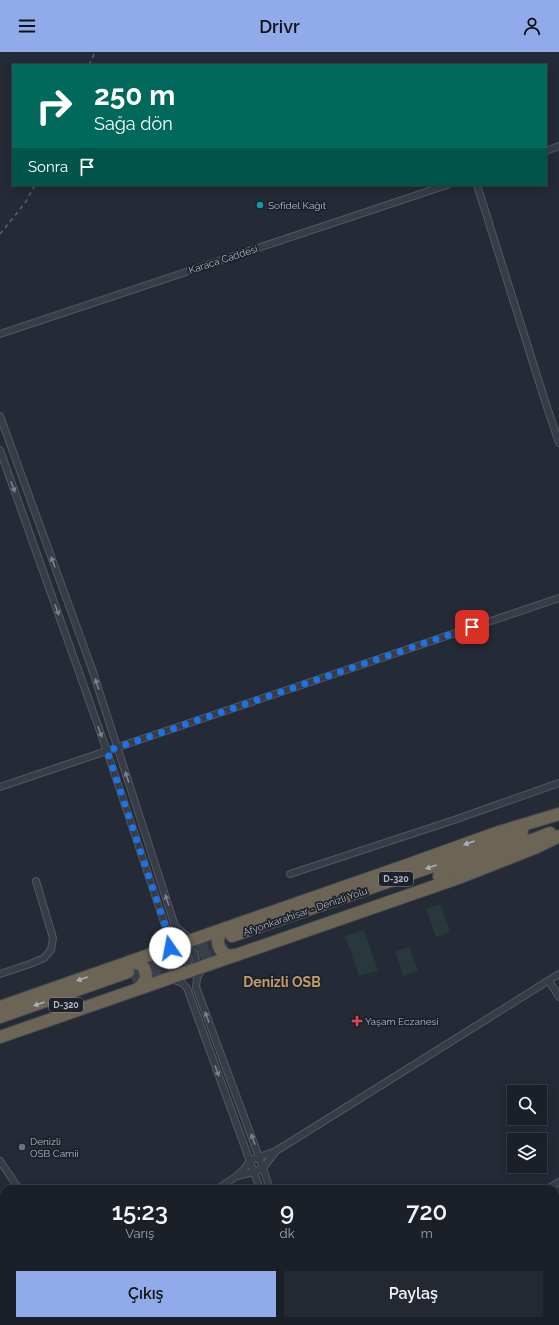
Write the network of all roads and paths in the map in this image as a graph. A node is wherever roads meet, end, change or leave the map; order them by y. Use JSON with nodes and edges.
{"nodes":[{"id":1,"x":559,"y":146,"type":"edge"},
{"id":2,"x":547,"y":151,"type":"edge"},
{"id":3,"x":444,"y":186,"type":"edge"},
{"id":4,"x":477,"y":186,"type":"edge"},
{"id":5,"x":0,"y":334,"type":"edge"},
{"id":6,"x":0,"y":416,"type":"edge"},
{"id":7,"x":559,"y":443,"type":"edge"},
{"id":8,"x":0,"y":450,"type":"edge"},
{"id":9,"x":559,"y":598,"type":"edge"},
{"id":10,"x":118,"y":748,"type":"junction"},
{"id":11,"x":107,"y":751,"type":"junction"},
{"id":12,"x":559,"y":783,"type":"edge"},
{"id":13,"x":0,"y":788,"type":"edge"},
{"id":14,"x":559,"y":814,"type":"edge"},
{"id":15,"x":559,"y":818,"type":"edge"},
{"id":16,"x":559,"y":830,"type":"edge"},
{"id":17,"x":559,"y":836,"type":"edge"},
{"id":18,"x":290,"y":874,"type":"dead end"},
{"id":19,"x":36,"y":881,"type":"dead end"},
{"id":20,"x":175,"y":926,"type":"junction"},
{"id":21,"x":166,"y":928,"type":"junction"},
{"id":22,"x":197,"y":938,"type":"junction"},
{"id":23,"x":232,"y":942,"type":"junction"},
{"id":24,"x":183,"y":943,"type":"junction"},
{"id":25,"x":170,"y":948,"type":"junction"},
{"id":26,"x":156,"y":953,"type":"junction"},
{"id":27,"x":198,"y":968,"type":"junction"},
{"id":28,"x":0,"y":974,"type":"edge"},
{"id":29,"x":559,"y":974,"type":"edge"},
{"id":30,"x":132,"y":976,"type":"junction"},
{"id":31,"x":174,"y":976,"type":"junction"},
{"id":32,"x":549,"y":981,"type":"junction"},
{"id":33,"x":196,"y":987,"type":"junction"},
{"id":34,"x":187,"y":988,"type":"junction"},
{"id":35,"x":559,"y":997,"type":"edge"},
{"id":36,"x":0,"y":1007,"type":"edge"},
{"id":37,"x":0,"y":1017,"type":"edge"},
{"id":38,"x":0,"y":1028,"type":"edge"},
{"id":39,"x":0,"y":1037,"type":"edge"},
{"id":40,"x":276,"y":1151,"type":"junction"},
{"id":41,"x":259,"y":1157,"type":"junction"},
{"id":42,"x":251,"y":1160,"type":"junction"},
{"id":43,"x":0,"y":1161,"type":"edge"},
{"id":44,"x":263,"y":1168,"type":"junction"},
{"id":45,"x":2,"y":1169,"type":"edge"},
{"id":46,"x":254,"y":1172,"type":"junction"},
{"id":47,"x":237,"y":1176,"type":"junction"},
{"id":48,"x":16,"y":1185,"type":"edge"},
{"id":49,"x":223,"y":1185,"type":"edge"},
{"id":50,"x":259,"y":1185,"type":"edge"},
{"id":51,"x":269,"y":1185,"type":"edge"}],
"edges":[{"from":1,"to":2,"type":"street"},
{"from":3,"to":5,"type":"street","name":"Karaca Caddesi"},
{"from":4,"to":7,"type":"street"},
{"from":10,"to":6,"type":"street","one_way":true},
{"from":8,"to":11,"type":"street","one_way":true},
{"from":9,"to":10,"type":"street"},
{"from":10,"to":11,"type":"street"},
{"from":20,"to":10,"type":"street","one_way":true},
{"from":11,"to":13,"type":"street"},
{"from":11,"to":21,"type":"street"},
{"from":12,"to":18,"type":"street"},
{"from":14,"to":23,"type":"highway","one_way":true},
{"from":15,"to":23,"type":"highway","name":"Afyonkarahisar - Denizli Yolu","number":"D-320","one_way":true},
{"from":16,"to":23,"type":"highway","number":"D-320"},
{"from":17,"to":23,"type":"highway"},
{"from":19,"to":28,"type":"street"},
{"from":20,"to":22,"type":"street"},
{"from":20,"to":24,"type":"street"},
{"from":21,"to":25,"type":"street"},
{"from":21,"to":26,"type":"street"},
{"from":22,"to":23,"type":"highway"},
{"from":22,"to":24,"type":"highway"},
{"from":23,"to":27,"type":"highway"},
{"from":24,"to":25,"type":"highway"},
{"from":24,"to":27,"type":"street"},
{"from":25,"to":26,"type":"highway"},
{"from":25,"to":31,"type":"street"},
{"from":26,"to":30,"type":"highway"},
{"from":27,"to":31,"type":"highway"},
{"from":27,"to":33,"type":"street"},
{"from":27,"to":33,"type":"street"},
{"from":29,"to":32,"type":"street"},
{"from":30,"to":31,"type":"highway"},
{"from":30,"to":36,"type":"highway","one_way":true},
{"from":30,"to":37,"type":"highway","number":"D-320","one_way":true},
{"from":30,"to":38,"type":"highway","number":"D-320"},
{"from":30,"to":39,"type":"highway"},
{"from":31,"to":34,"type":"street"},
{"from":31,"to":34,"type":"street"},
{"from":32,"to":35,"type":"street"},
{"from":32,"to":40,"type":"street"},
{"from":41,"to":33,"type":"street","one_way":true},
{"from":34,"to":42,"type":"street","one_way":true},
{"from":40,"to":41,"type":"street"},
{"from":40,"to":44,"type":"street"},
{"from":41,"to":42,"type":"street"},
{"from":41,"to":44,"type":"street"},
{"from":42,"to":46,"type":"street"},
{"from":42,"to":47,"type":"street"},
{"from":43,"to":45,"type":"street"},
{"from":44,"to":46,"type":"street"},
{"from":44,"to":51,"type":"street"},
{"from":45,"to":48,"type":"street"},
{"from":46,"to":47,"type":"street"},
{"from":46,"to":50,"type":"street"},
{"from":47,"to":49,"type":"street"}]}
